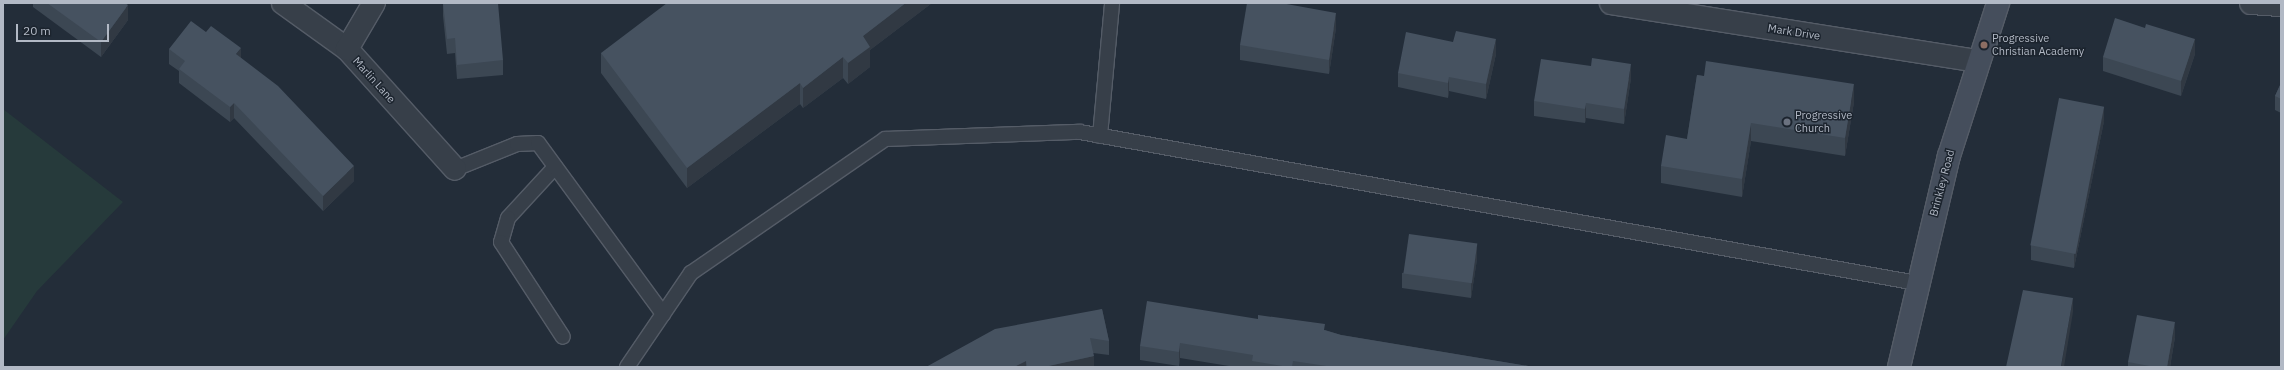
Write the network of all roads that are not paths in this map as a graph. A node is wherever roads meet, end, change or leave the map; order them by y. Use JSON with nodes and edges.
{"nodes":[{"id":1,"x":283,"y":3,"type":"edge"},
{"id":2,"x":374,"y":3,"type":"edge"},
{"id":3,"x":1112,"y":3,"type":"edge"},
{"id":4,"x":1611,"y":3,"type":"edge"},
{"id":5,"x":1998,"y":3,"type":"edge"},
{"id":6,"x":2251,"y":3,"type":"edge"},
{"id":7,"x":2281,"y":4,"type":"edge"},
{"id":8,"x":347,"y":49,"type":"junction"},
{"id":9,"x":1977,"y":61,"type":"junction"},
{"id":10,"x":1100,"y":136,"type":"junction"},
{"id":11,"x":555,"y":167,"type":"junction"},
{"id":12,"x":454,"y":169,"type":"joint"},
{"id":13,"x":1917,"y":283,"type":"junction"},
{"id":14,"x":663,"y":314,"type":"junction"},
{"id":15,"x":563,"y":337,"type":"dead end"},
{"id":16,"x":627,"y":367,"type":"edge"},
{"id":17,"x":1899,"y":367,"type":"edge"}],
"edges":[{"from":1,"to":8,"type":"street","name":"Marlin Lane"},
{"from":2,"to":8,"type":"street"},
{"from":3,"to":10,"type":"lane"},
{"from":4,"to":9,"type":"street","name":"Mark Drive"},
{"from":5,"to":9,"type":"main road","name":"Brinkley Road"},
{"from":6,"to":7,"type":"street"},
{"from":8,"to":12,"type":"street","name":"Marlin Lane"},
{"from":9,"to":13,"type":"main road","name":"Brinkley Road"},
{"from":10,"to":13,"type":"lane"},
{"from":10,"to":14,"type":"lane"},
{"from":11,"to":12,"type":"lane"},
{"from":11,"to":14,"type":"lane"},
{"from":11,"to":15,"type":"lane"},
{"from":13,"to":17,"type":"main road","name":"Brinkley Road"},
{"from":14,"to":16,"type":"lane"}]}
